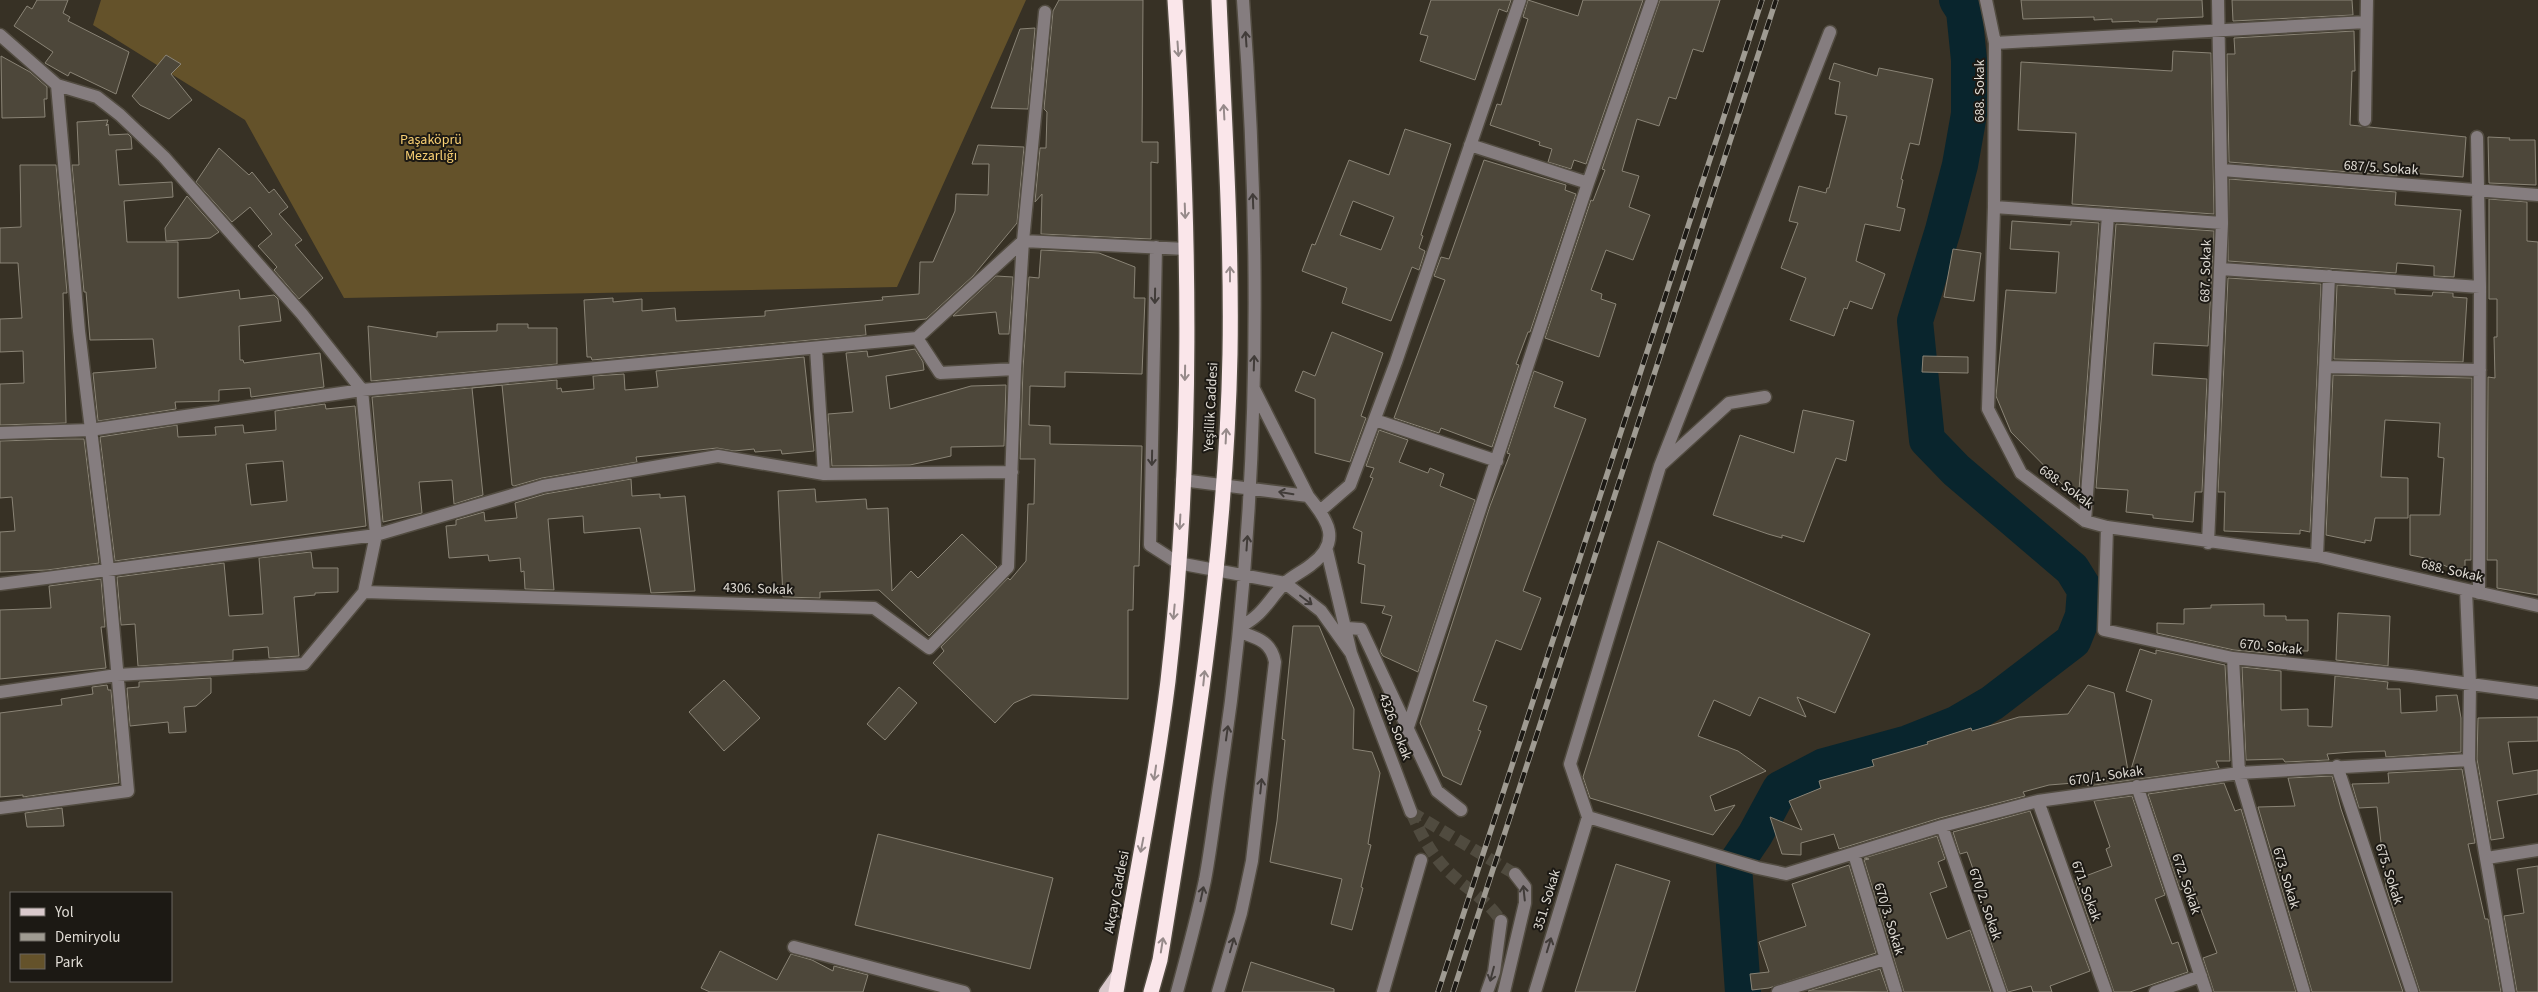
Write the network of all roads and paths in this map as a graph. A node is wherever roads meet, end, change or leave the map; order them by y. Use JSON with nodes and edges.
{"nodes":[{"id":1,"x":1175,"y":0,"type":"edge"},
{"id":2,"x":1219,"y":0,"type":"edge"},
{"id":3,"x":1243,"y":0,"type":"edge"},
{"id":4,"x":1520,"y":0,"type":"edge"},
{"id":5,"x":1652,"y":0,"type":"edge"},
{"id":6,"x":1986,"y":0,"type":"edge"},
{"id":7,"x":2218,"y":0,"type":"edge"},
{"id":8,"x":2367,"y":0,"type":"edge"},
{"id":9,"x":1045,"y":12,"type":"dead end"},
{"id":10,"x":2366,"y":22,"type":"junction"},
{"id":11,"x":2219,"y":31,"type":"junction"},
{"id":12,"x":1830,"y":32,"type":"dead end"},
{"id":13,"x":0,"y":35,"type":"edge"},
{"id":14,"x":1995,"y":43,"type":"junction"},
{"id":15,"x":57,"y":85,"type":"junction"},
{"id":16,"x":2365,"y":120,"type":"dead end"},
{"id":17,"x":2477,"y":137,"type":"dead end"},
{"id":18,"x":1470,"y":146,"type":"junction"},
{"id":19,"x":2222,"y":170,"type":"junction"},
{"id":20,"x":1588,"y":183,"type":"junction"},
{"id":21,"x":2478,"y":190,"type":"junction"},
{"id":22,"x":2538,"y":195,"type":"edge"},
{"id":23,"x":1994,"y":207,"type":"junction"},
{"id":24,"x":2108,"y":215,"type":"junction"},
{"id":25,"x":2222,"y":223,"type":"junction"},
{"id":26,"x":1023,"y":241,"type":"junction"},
{"id":27,"x":1156,"y":247,"type":"junction"},
{"id":28,"x":1186,"y":249,"type":"junction"},
{"id":29,"x":2221,"y":269,"type":"junction"},
{"id":30,"x":2329,"y":276,"type":"junction"},
{"id":31,"x":2480,"y":287,"type":"junction"},
{"id":32,"x":917,"y":338,"type":"junction"},
{"id":33,"x":816,"y":348,"type":"junction"},
{"id":34,"x":2325,"y":366,"type":"junction"},
{"id":35,"x":1015,"y":369,"type":"junction"},
{"id":36,"x":2480,"y":370,"type":"junction"},
{"id":37,"x":1253,"y":387,"type":"junction"},
{"id":38,"x":362,"y":390,"type":"junction"},
{"id":39,"x":1765,"y":397,"type":"dead end"},
{"id":40,"x":1375,"y":420,"type":"junction"},
{"id":41,"x":90,"y":430,"type":"junction"},
{"id":42,"x":0,"y":433,"type":"edge"},
{"id":43,"x":1497,"y":461,"type":"junction"},
{"id":44,"x":1660,"y":466,"type":"junction"},
{"id":45,"x":1012,"y":472,"type":"junction"},
{"id":46,"x":824,"y":474,"type":"junction"},
{"id":47,"x":1182,"y":480,"type":"junction"},
{"id":48,"x":1223,"y":485,"type":"junction"},
{"id":49,"x":1249,"y":488,"type":"junction"},
{"id":50,"x":1308,"y":496,"type":"junction"},
{"id":51,"x":1320,"y":511,"type":"junction"},
{"id":52,"x":2086,"y":521,"type":"junction"},
{"id":53,"x":2107,"y":527,"type":"junction"},
{"id":54,"x":376,"y":535,"type":"junction"},
{"id":55,"x":2208,"y":543,"type":"junction"},
{"id":56,"x":1326,"y":551,"type":"junction"},
{"id":57,"x":2317,"y":556,"type":"junction"},
{"id":58,"x":1178,"y":563,"type":"junction"},
{"id":59,"x":108,"y":570,"type":"junction"},
{"id":60,"x":1215,"y":570,"type":"junction"},
{"id":61,"x":1244,"y":576,"type":"junction"},
{"id":62,"x":1285,"y":583,"type":"junction"},
{"id":63,"x":0,"y":584,"type":"edge"},
{"id":64,"x":2466,"y":590,"type":"junction"},
{"id":65,"x":364,"y":592,"type":"junction"},
{"id":66,"x":2479,"y":593,"type":"junction"},
{"id":67,"x":2538,"y":606,"type":"edge"},
{"id":68,"x":1347,"y":628,"type":"junction"},
{"id":69,"x":1240,"y":629,"type":"junction"},
{"id":70,"x":1351,"y":654,"type":"junction"},
{"id":71,"x":2233,"y":658,"type":"junction"},
{"id":72,"x":117,"y":675,"type":"junction"},
{"id":73,"x":2470,"y":684,"type":"junction"},
{"id":74,"x":0,"y":692,"type":"edge"},
{"id":75,"x":2538,"y":692,"type":"edge"},
{"id":76,"x":1407,"y":730,"type":"junction"},
{"id":77,"x":2469,"y":760,"type":"junction"},
{"id":78,"x":2337,"y":766,"type":"junction"},
{"id":79,"x":2239,"y":773,"type":"junction"},
{"id":80,"x":2137,"y":786,"type":"junction"},
{"id":81,"x":1151,"y":798,"type":"joint"},
{"id":82,"x":2038,"y":801,"type":"junction"},
{"id":83,"x":0,"y":808,"type":"edge"},
{"id":84,"x":1461,"y":810,"type":"dead end"},
{"id":85,"x":1411,"y":812,"type":"dead end"},
{"id":86,"x":1588,"y":817,"type":"junction"},
{"id":87,"x":1942,"y":826,"type":"junction"},
{"id":88,"x":2538,"y":850,"type":"edge"},
{"id":89,"x":1854,"y":854,"type":"junction"},
{"id":90,"x":2487,"y":858,"type":"junction"},
{"id":91,"x":1421,"y":860,"type":"dead end"},
{"id":92,"x":1515,"y":874,"type":"tunnel mouth"},
{"id":93,"x":1501,"y":921,"type":"dead end"},
{"id":94,"x":794,"y":947,"type":"dead end"},
{"id":95,"x":1885,"y":958,"type":"junction"},
{"id":96,"x":1119,"y":972,"type":"junction"},
{"id":97,"x":2201,"y":976,"type":"junction"},
{"id":98,"x":964,"y":992,"type":"edge"},
{"id":99,"x":1105,"y":992,"type":"edge"},
{"id":100,"x":1116,"y":992,"type":"edge"},
{"id":101,"x":1151,"y":992,"type":"edge"},
{"id":102,"x":1177,"y":992,"type":"edge"},
{"id":103,"x":1218,"y":992,"type":"edge"},
{"id":104,"x":1383,"y":992,"type":"edge"},
{"id":105,"x":1487,"y":992,"type":"edge"},
{"id":106,"x":1504,"y":992,"type":"edge"},
{"id":107,"x":1535,"y":992,"type":"edge"},
{"id":108,"x":1778,"y":992,"type":"edge"},
{"id":109,"x":1896,"y":992,"type":"edge"},
{"id":110,"x":2000,"y":992,"type":"edge"},
{"id":111,"x":2106,"y":992,"type":"edge"},
{"id":112,"x":2155,"y":992,"type":"edge"},
{"id":113,"x":2206,"y":992,"type":"edge"},
{"id":114,"x":2304,"y":992,"type":"edge"},
{"id":115,"x":2412,"y":992,"type":"edge"},
{"id":116,"x":2509,"y":992,"type":"edge"}],
"edges":[{"from":1,"to":28,"type":"highway","name":"Yeşillik Caddesi","one_way":true},
{"from":48,"to":2,"type":"highway","name":"Yeşillik Caddesi","one_way":true},
{"from":37,"to":3,"type":"street","one_way":true},
{"from":4,"to":18,"type":"street"},
{"from":5,"to":20,"type":"street"},
{"from":6,"to":14,"type":"street","name":"688. Sokak"},
{"from":7,"to":11,"type":"street","name":"687. Sokak"},
{"from":8,"to":10,"type":"street"},
{"from":9,"to":26,"type":"street"},
{"from":10,"to":11,"type":"street"},
{"from":10,"to":16,"type":"street"},
{"from":11,"to":14,"type":"street"},
{"from":11,"to":19,"type":"street","name":"687. Sokak"},
{"from":12,"to":44,"type":"street"},
{"from":13,"to":15,"type":"street"},
{"from":14,"to":23,"type":"street","name":"688. Sokak"},
{"from":15,"to":38,"type":"street"},
{"from":15,"to":41,"type":"street"},
{"from":17,"to":21,"type":"street"},
{"from":18,"to":20,"type":"street"},
{"from":18,"to":40,"type":"street"},
{"from":19,"to":21,"type":"street","name":"687/5. Sokak"},
{"from":19,"to":25,"type":"street","name":"687. Sokak"},
{"from":20,"to":43,"type":"street"},
{"from":21,"to":22,"type":"street","name":"687/5. Sokak"},
{"from":21,"to":31,"type":"street"},
{"from":23,"to":24,"type":"street"},
{"from":23,"to":52,"type":"street","name":"688. Sokak"},
{"from":24,"to":25,"type":"street"},
{"from":24,"to":52,"type":"street"},
{"from":25,"to":29,"type":"street","name":"687. Sokak"},
{"from":26,"to":27,"type":"street"},
{"from":26,"to":32,"type":"street"},
{"from":26,"to":35,"type":"street"},
{"from":27,"to":28,"type":"street"},
{"from":27,"to":58,"type":"street","one_way":true},
{"from":28,"to":47,"type":"highway","name":"Yeşillik Caddesi","one_way":true},
{"from":29,"to":30,"type":"street"},
{"from":29,"to":55,"type":"street","name":"687. Sokak"},
{"from":30,"to":31,"type":"street"},
{"from":30,"to":34,"type":"street"},
{"from":31,"to":36,"type":"street"},
{"from":32,"to":33,"type":"street"},
{"from":32,"to":35,"type":"street"},
{"from":33,"to":38,"type":"street"},
{"from":33,"to":46,"type":"street"},
{"from":34,"to":36,"type":"street"},
{"from":34,"to":57,"type":"street"},
{"from":35,"to":45,"type":"street"},
{"from":36,"to":66,"type":"street"},
{"from":37,"to":49,"type":"street"},
{"from":37,"to":50,"type":"street"},
{"from":38,"to":41,"type":"street"},
{"from":38,"to":54,"type":"street"},
{"from":39,"to":44,"type":"street"},
{"from":40,"to":43,"type":"street"},
{"from":40,"to":51,"type":"street"},
{"from":41,"to":42,"type":"street"},
{"from":41,"to":59,"type":"street"},
{"from":43,"to":76,"type":"street"},
{"from":44,"to":86,"type":"street"},
{"from":45,"to":46,"type":"street"},
{"from":45,"to":65,"type":"street","name":"4306. Sokak"},
{"from":46,"to":54,"type":"street"},
{"from":47,"to":48,"type":"street"},
{"from":47,"to":58,"type":"highway","name":"Yeşillik Caddesi","one_way":true},
{"from":48,"to":49,"type":"street"},
{"from":48,"to":60,"type":"highway","name":"Yeşillik Caddesi"},
{"from":50,"to":49,"type":"street","one_way":true},
{"from":61,"to":49,"type":"street","one_way":true},
{"from":50,"to":51,"type":"street"},
{"from":51,"to":56,"type":"street"},
{"from":52,"to":53,"type":"street","name":"688. Sokak"},
{"from":53,"to":55,"type":"street","name":"688. Sokak"},
{"from":53,"to":71,"type":"street","name":"670. Sokak"},
{"from":54,"to":59,"type":"street"},
{"from":54,"to":65,"type":"street"},
{"from":55,"to":57,"type":"street","name":"688. Sokak"},
{"from":56,"to":62,"type":"street"},
{"from":56,"to":68,"type":"street"},
{"from":57,"to":64,"type":"street","name":"688. Sokak"},
{"from":58,"to":60,"type":"street"},
{"from":58,"to":81,"type":"highway","name":"Yeşillik Caddesi","one_way":true},
{"from":59,"to":63,"type":"street"},
{"from":59,"to":72,"type":"street"},
{"from":60,"to":61,"type":"street"},
{"from":101,"to":60,"type":"highway","name":"Yeşillik Caddesi","one_way":true},
{"from":61,"to":62,"type":"street"},
{"from":61,"to":69,"type":"street"},
{"from":62,"to":69,"type":"street"},
{"from":62,"to":70,"type":"street","one_way":true},
{"from":64,"to":66,"type":"street","name":"688. Sokak"},
{"from":64,"to":73,"type":"street"},
{"from":65,"to":72,"type":"street"},
{"from":66,"to":67,"type":"street","name":"688. Sokak"},
{"from":68,"to":70,"type":"street"},
{"from":68,"to":76,"type":"street"},
{"from":102,"to":69,"type":"street","one_way":true},
{"from":103,"to":69,"type":"street","one_way":true},
{"from":70,"to":85,"type":"street","name":"4326. Sokak"},
{"from":71,"to":73,"type":"street","name":"670. Sokak"},
{"from":71,"to":79,"type":"street","name":"673. Sokak"},
{"from":72,"to":74,"type":"street"},
{"from":72,"to":83,"type":"street"},
{"from":73,"to":75,"type":"street","name":"670. Sokak"},
{"from":73,"to":77,"type":"street"},
{"from":76,"to":84,"type":"street"},
{"from":77,"to":78,"type":"street","name":"670/1. Sokak"},
{"from":77,"to":90,"type":"street"},
{"from":78,"to":79,"type":"street","name":"670/1. Sokak"},
{"from":78,"to":115,"type":"street","name":"675. Sokak"},
{"from":79,"to":80,"type":"street","name":"670/1. Sokak"},
{"from":79,"to":114,"type":"street","name":"673. Sokak"},
{"from":80,"to":82,"type":"street","name":"670/1. Sokak"},
{"from":80,"to":97,"type":"street","name":"672. Sokak"},
{"from":81,"to":96,"type":"highway","name":"Akçay Caddesi","one_way":true},
{"from":82,"to":87,"type":"street","name":"670/1. Sokak"},
{"from":82,"to":111,"type":"street","name":"671. Sokak"},
{"from":86,"to":89,"type":"street","name":"670/1. Sokak"},
{"from":107,"to":86,"type":"street","name":"351. Sokak","one_way":true},
{"from":87,"to":89,"type":"street","name":"670/1. Sokak"},
{"from":87,"to":110,"type":"street","name":"670/2. Sokak"},
{"from":88,"to":90,"type":"street"},
{"from":89,"to":95,"type":"street","name":"670/3. Sokak"},
{"from":90,"to":116,"type":"street"},
{"from":91,"to":104,"type":"street"},
{"from":106,"to":92,"type":"street","name":"351. Sokak","one_way":true},
{"from":93,"to":105,"type":"street","one_way":true},
{"from":94,"to":98,"type":"street"},
{"from":95,"to":108,"type":"street"},
{"from":95,"to":109,"type":"street","name":"670/3. Sokak"},
{"from":96,"to":99,"type":"main road"},
{"from":96,"to":100,"type":"highway","name":"Akçay Caddesi"},
{"from":97,"to":112,"type":"street"},
{"from":97,"to":113,"type":"street","name":"672. Sokak"}]}
